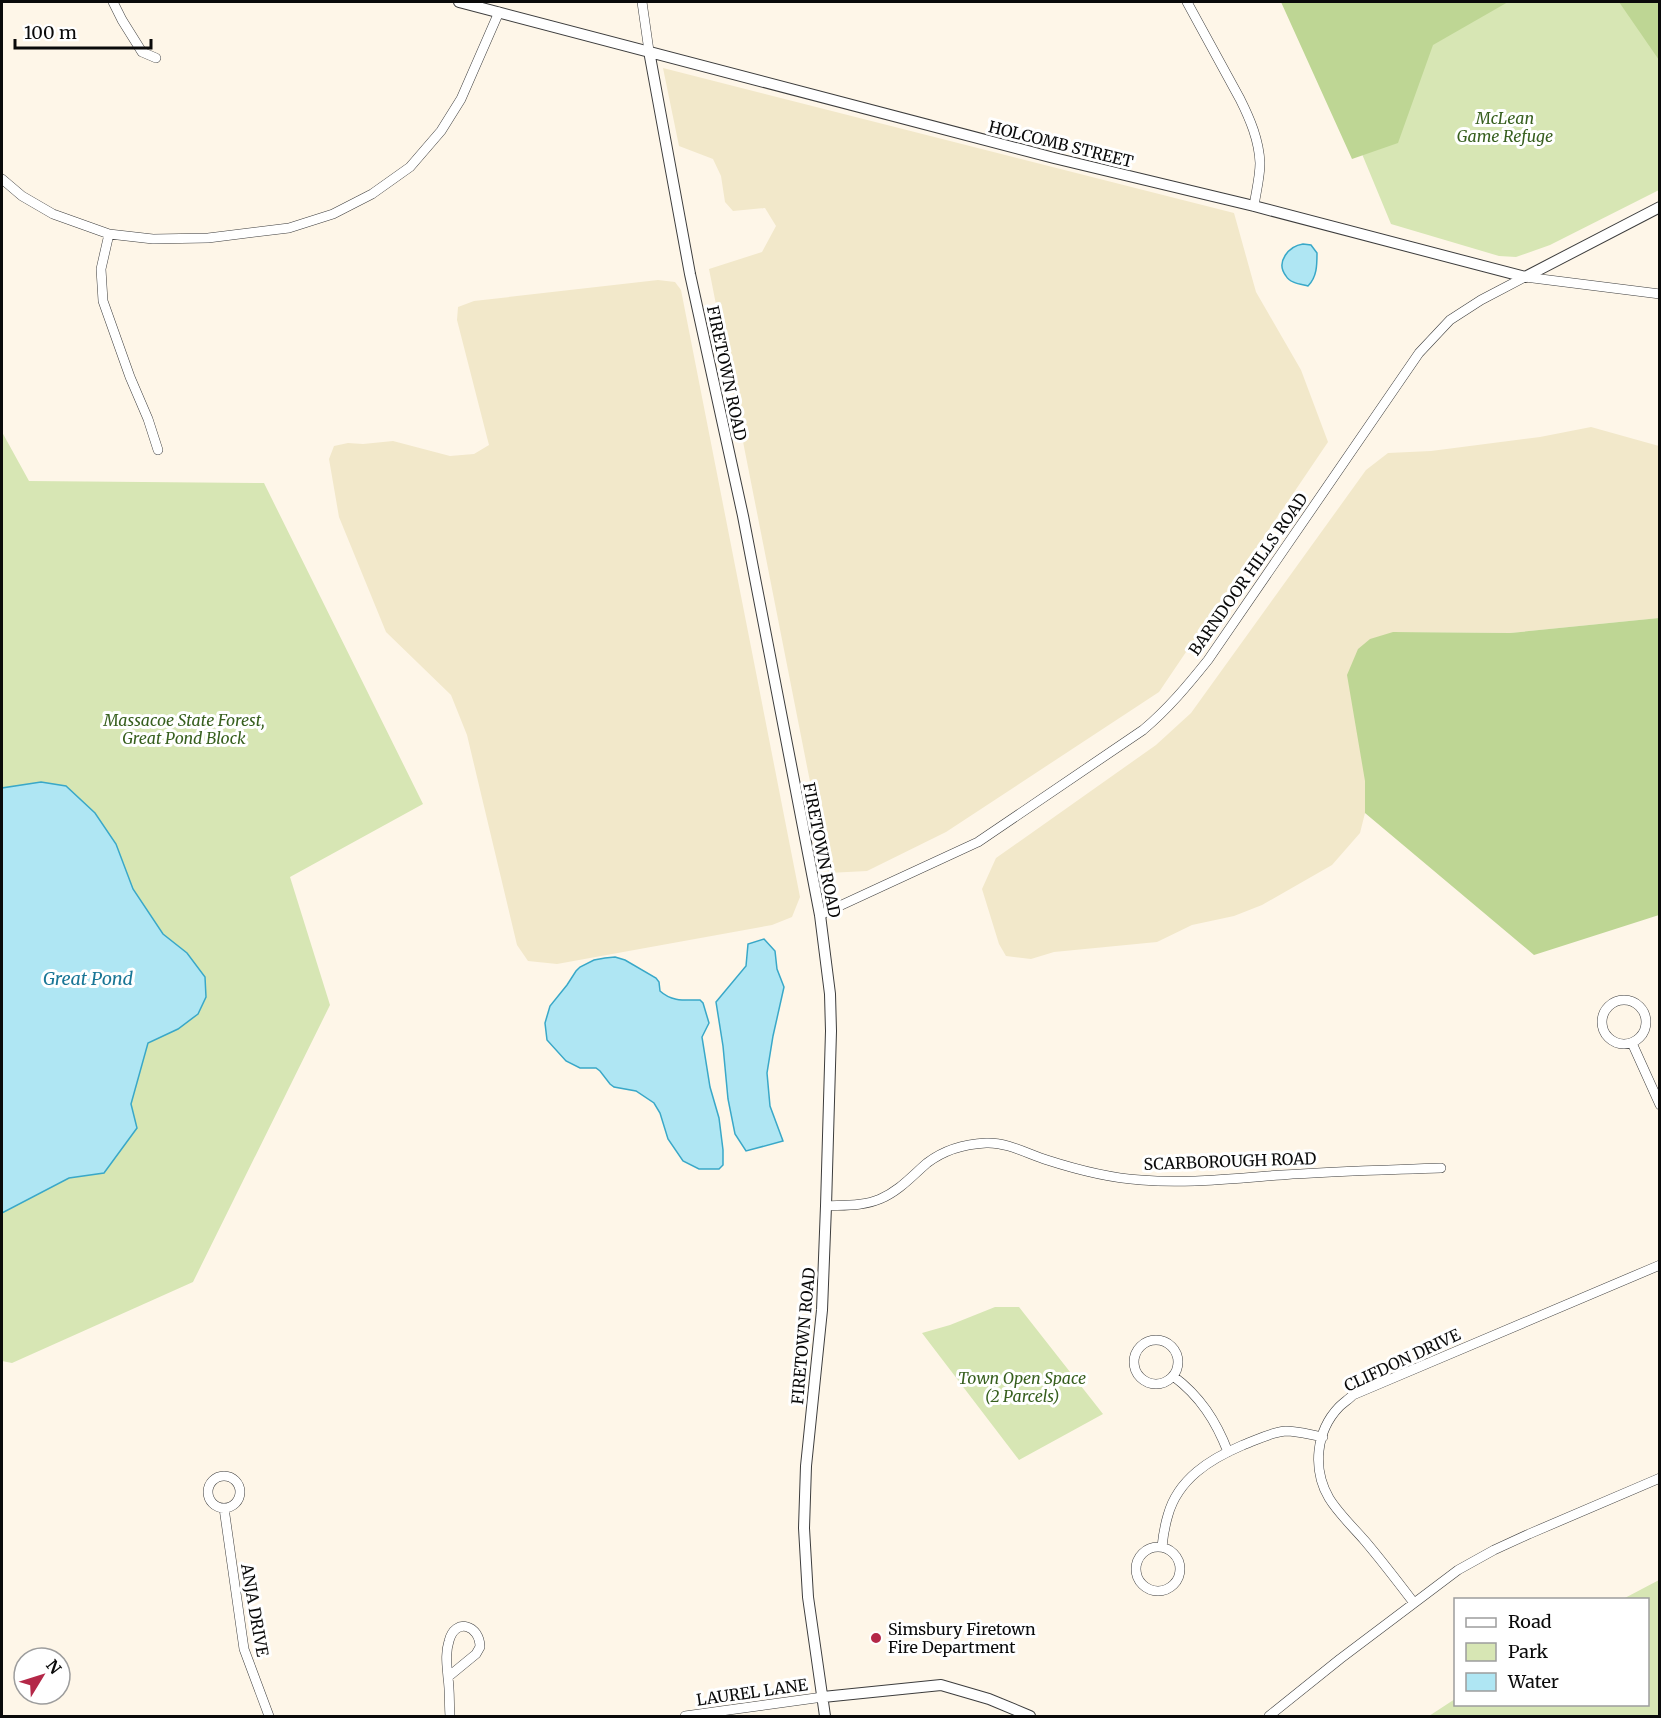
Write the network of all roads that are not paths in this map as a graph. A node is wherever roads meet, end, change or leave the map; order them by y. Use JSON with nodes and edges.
{"nodes":[{"id":1,"x":113,"y":2,"type":"edge"},
{"id":2,"x":459,"y":2,"type":"edge"},
{"id":3,"x":642,"y":2,"type":"edge"},
{"id":4,"x":1187,"y":2,"type":"edge"},
{"id":5,"x":499,"y":12,"type":"junction"},
{"id":6,"x":650,"y":51,"type":"junction"},
{"id":7,"x":156,"y":58,"type":"dead end"},
{"id":8,"x":2,"y":179,"type":"edge"},
{"id":9,"x":1254,"y":206,"type":"junction"},
{"id":10,"x":1659,"y":207,"type":"edge"},
{"id":11,"x":109,"y":234,"type":"junction"},
{"id":12,"x":1525,"y":277,"type":"junction"},
{"id":13,"x":1659,"y":294,"type":"edge"},
{"id":14,"x":158,"y":450,"type":"dead end"},
{"id":15,"x":820,"y":915,"type":"junction"},
{"id":16,"x":1632,"y":1043,"type":"junction"},
{"id":17,"x":1659,"y":1105,"type":"edge"},
{"id":18,"x":1441,"y":1168,"type":"dead end"},
{"id":19,"x":826,"y":1206,"type":"junction"},
{"id":20,"x":1659,"y":1265,"type":"edge"},
{"id":21,"x":1173,"y":1376,"type":"junction"},
{"id":22,"x":1323,"y":1437,"type":"junction"},
{"id":23,"x":1228,"y":1452,"type":"junction"},
{"id":24,"x":1659,"y":1478,"type":"edge"},
{"id":25,"x":224,"y":1508,"type":"dead end"},
{"id":26,"x":1162,"y":1547,"type":"junction"},
{"id":27,"x":1414,"y":1603,"type":"junction"},
{"id":28,"x":448,"y":1677,"type":"junction"},
{"id":29,"x":823,"y":1697,"type":"junction"},
{"id":30,"x":268,"y":1716,"type":"edge"},
{"id":31,"x":450,"y":1716,"type":"edge"},
{"id":32,"x":685,"y":1716,"type":"edge"},
{"id":33,"x":825,"y":1716,"type":"edge"},
{"id":34,"x":1030,"y":1716,"type":"edge"},
{"id":35,"x":1269,"y":1716,"type":"edge"}],
"edges":[{"from":1,"to":7,"type":"street"},
{"from":2,"to":5,"type":"street","name":"HOLCOMB STREET"},
{"from":3,"to":6,"type":"street","name":"FIRETOWN ROAD"},
{"from":4,"to":9,"type":"street"},
{"from":5,"to":6,"type":"street","name":"HOLCOMB STREET"},
{"from":5,"to":11,"type":"street"},
{"from":6,"to":9,"type":"street","name":"HOLCOMB STREET"},
{"from":6,"to":15,"type":"street","name":"FIRETOWN ROAD"},
{"from":8,"to":11,"type":"street"},
{"from":9,"to":12,"type":"street","name":"HOLCOMB STREET"},
{"from":10,"to":12,"type":"street","name":"BARNDOOR HILLS ROAD"},
{"from":11,"to":14,"type":"street"},
{"from":12,"to":13,"type":"street","name":"HOLCOMB STREET"},
{"from":12,"to":15,"type":"street","name":"BARNDOOR HILLS ROAD"},
{"from":15,"to":19,"type":"street","name":"FIRETOWN ROAD"},
{"from":16,"to":16,"type":"street"},
{"from":16,"to":17,"type":"street"},
{"from":18,"to":19,"type":"street","name":"SCARBOROUGH ROAD"},
{"from":19,"to":29,"type":"street","name":"FIRETOWN ROAD"},
{"from":20,"to":22,"type":"street","name":"CLIFDON DRIVE"},
{"from":21,"to":21,"type":"street"},
{"from":21,"to":23,"type":"street"},
{"from":22,"to":23,"type":"street"},
{"from":22,"to":27,"type":"street","name":"CLIFDON DRIVE"},
{"from":23,"to":26,"type":"street"},
{"from":24,"to":27,"type":"street"},
{"from":25,"to":30,"type":"street","name":"ANJA DRIVE"},
{"from":26,"to":26,"type":"street"},
{"from":27,"to":35,"type":"street"},
{"from":28,"to":28,"type":"street"},
{"from":28,"to":31,"type":"street"},
{"from":29,"to":32,"type":"street","name":"LAUREL LANE"},
{"from":29,"to":33,"type":"street","name":"FIRETOWN ROAD"},
{"from":29,"to":34,"type":"street"}]}
